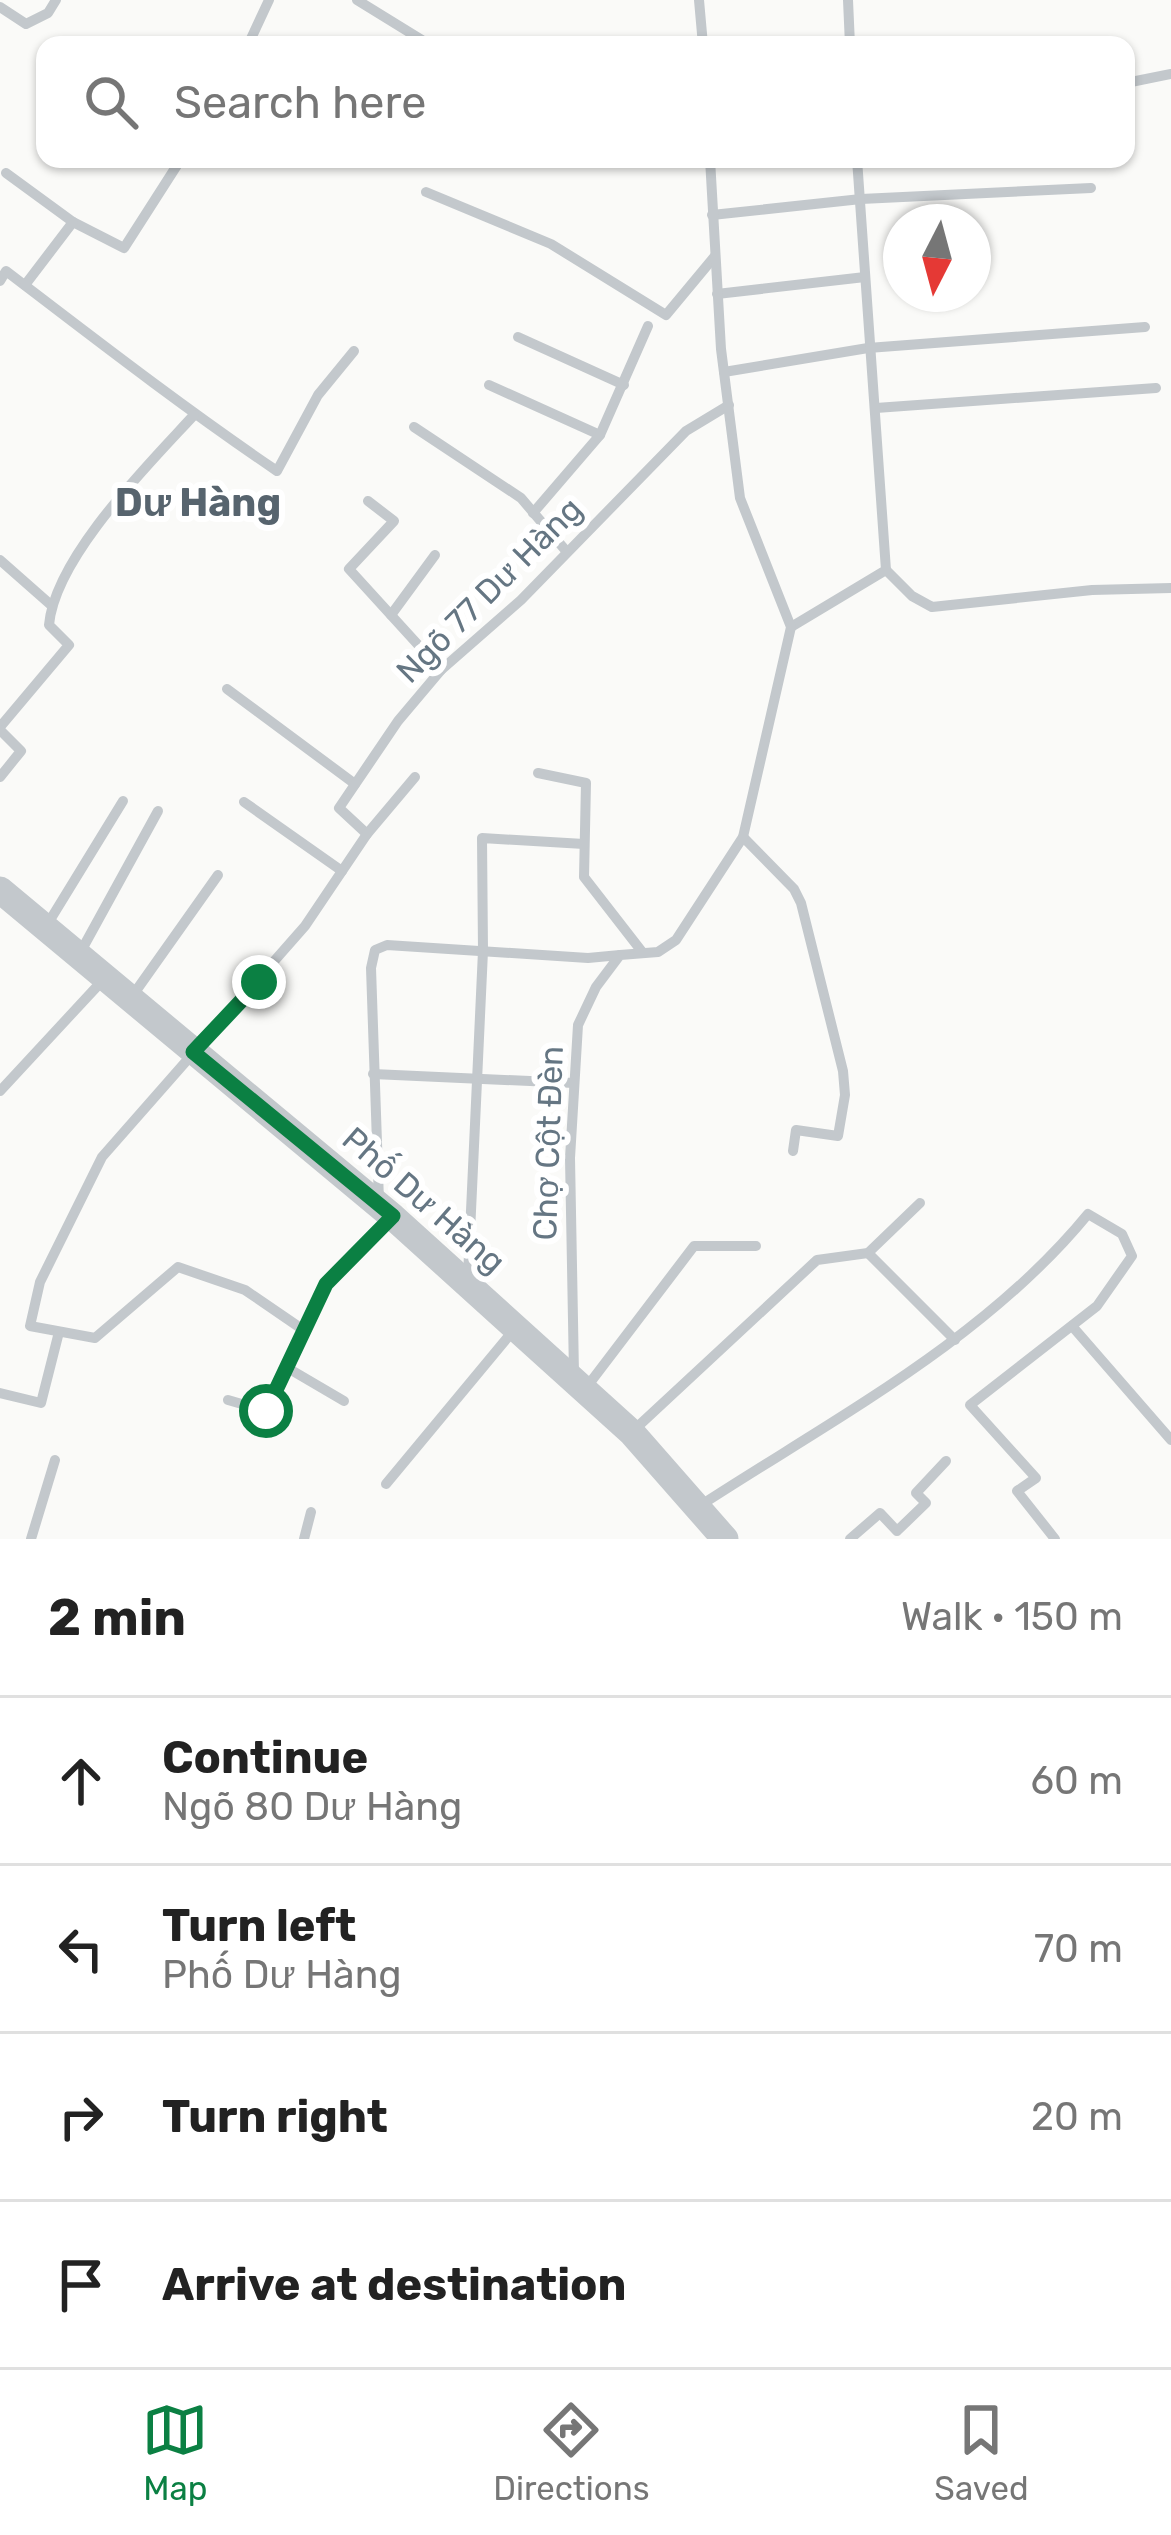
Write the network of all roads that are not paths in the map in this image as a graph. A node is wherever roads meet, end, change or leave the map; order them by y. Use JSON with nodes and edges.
{"nodes":[{"id":1,"x":56,"y":0,"type":"edge"},
{"id":2,"x":269,"y":0,"type":"edge"},
{"id":3,"x":357,"y":0,"type":"edge"},
{"id":4,"x":699,"y":0,"type":"edge"},
{"id":5,"x":848,"y":0,"type":"edge"},
{"id":6,"x":0,"y":7,"type":"edge"},
{"id":7,"x":252,"y":36,"type":"edge"},
{"id":8,"x":415,"y":36,"type":"edge"},
{"id":9,"x":702,"y":36,"type":"edge"},
{"id":10,"x":850,"y":36,"type":"edge"},
{"id":11,"x":1171,"y":74,"type":"edge"},
{"id":12,"x":1135,"y":80,"type":"edge"},
{"id":13,"x":175,"y":168,"type":"edge"},
{"id":14,"x":710,"y":168,"type":"edge"},
{"id":15,"x":858,"y":168,"type":"edge"},
{"id":16,"x":6,"y":172,"type":"dead end"},
{"id":17,"x":1091,"y":188,"type":"dead end"},
{"id":18,"x":426,"y":192,"type":"dead end"},
{"id":19,"x":861,"y":199,"type":"junction"},
{"id":20,"x":712,"y":215,"type":"junction"},
{"id":21,"x":73,"y":222,"type":"junction"},
{"id":22,"x":715,"y":256,"type":"junction"},
{"id":23,"x":865,"y":277,"type":"junction"},
{"id":24,"x":0,"y":281,"type":"edge"},
{"id":25,"x":25,"y":285,"type":"junction"},
{"id":26,"x":717,"y":294,"type":"junction"},
{"id":27,"x":649,"y":326,"type":"dead end"},
{"id":28,"x":1145,"y":327,"type":"dead end"},
{"id":29,"x":518,"y":338,"type":"dead end"},
{"id":30,"x":868,"y":347,"type":"junction"},
{"id":31,"x":354,"y":351,"type":"dead end"},
{"id":32,"x":724,"y":371,"type":"junction"},
{"id":33,"x":489,"y":385,"type":"dead end"},
{"id":34,"x":623,"y":385,"type":"junction"},
{"id":35,"x":1156,"y":388,"type":"dead end"},
{"id":36,"x":729,"y":405,"type":"junction"},
{"id":37,"x":876,"y":408,"type":"junction"},
{"id":38,"x":194,"y":415,"type":"junction"},
{"id":39,"x":414,"y":427,"type":"dead end"},
{"id":40,"x":600,"y":435,"type":"junction"},
{"id":41,"x":368,"y":501,"type":"dead end"},
{"id":42,"x":533,"y":513,"type":"junction"},
{"id":43,"x":567,"y":552,"type":"junction"},
{"id":44,"x":435,"y":555,"type":"dead end"},
{"id":45,"x":0,"y":560,"type":"edge"},
{"id":46,"x":886,"y":570,"type":"junction"},
{"id":47,"x":1171,"y":588,"type":"edge"},
{"id":48,"x":51,"y":605,"type":"junction"},
{"id":49,"x":391,"y":615,"type":"junction"},
{"id":50,"x":791,"y":627,"type":"junction"},
{"id":51,"x":441,"y":670,"type":"junction"},
{"id":52,"x":227,"y":689,"type":"dead end"},
{"id":53,"x":0,"y":728,"type":"edge"},
{"id":54,"x":538,"y":773,"type":"dead end"},
{"id":55,"x":0,"y":777,"type":"edge"},
{"id":56,"x":415,"y":777,"type":"dead end"},
{"id":57,"x":355,"y":784,"type":"junction"},
{"id":58,"x":123,"y":801,"type":"dead end"},
{"id":59,"x":244,"y":802,"type":"dead end"},
{"id":60,"x":158,"y":811,"type":"dead end"},
{"id":61,"x":367,"y":835,"type":"junction"},
{"id":62,"x":743,"y":837,"type":"junction"},
{"id":63,"x":584,"y":844,"type":"junction"},
{"id":64,"x":342,"y":872,"type":"junction"},
{"id":65,"x":218,"y":875,"type":"dead end"},
{"id":66,"x":0,"y":890,"type":"edge"},
{"id":67,"x":46,"y":928,"type":"junction"},
{"id":68,"x":483,"y":951,"type":"junction"},
{"id":69,"x":643,"y":953,"type":"junction"},
{"id":70,"x":620,"y":955,"type":"junction"},
{"id":71,"x":78,"y":956,"type":"junction"},
{"id":72,"x":106,"y":978,"type":"junction"},
{"id":73,"x":130,"y":998,"type":"junction"},
{"id":74,"x":193,"y":1052,"type":"junction"},
{"id":75,"x":373,"y":1074,"type":"junction"},
{"id":76,"x":477,"y":1079,"type":"junction"},
{"id":77,"x":574,"y":1083,"type":"junction"},
{"id":78,"x":0,"y":1091,"type":"edge"},
{"id":79,"x":793,"y":1150,"type":"dead end"},
{"id":80,"x":920,"y":1203,"type":"dead end"},
{"id":81,"x":386,"y":1210,"type":"junction"},
{"id":82,"x":755,"y":1246,"type":"dead end"},
{"id":83,"x":868,"y":1253,"type":"junction"},
{"id":84,"x":467,"y":1285,"type":"junction"},
{"id":85,"x":1072,"y":1326,"type":"junction"},
{"id":86,"x":515,"y":1329,"type":"junction"},
{"id":87,"x":302,"y":1330,"type":"junction"},
{"id":88,"x":59,"y":1331,"type":"junction"},
{"id":89,"x":955,"y":1340,"type":"junction"},
{"id":90,"x":286,"y":1367,"type":"junction"},
{"id":91,"x":579,"y":1387,"type":"junction"},
{"id":92,"x":0,"y":1394,"type":"edge"},
{"id":93,"x":228,"y":1400,"type":"dead end"},
{"id":94,"x":344,"y":1401,"type":"dead end"},
{"id":95,"x":632,"y":1432,"type":"junction"},
{"id":96,"x":1171,"y":1439,"type":"edge"},
{"id":97,"x":56,"y":1460,"type":"dead end"},
{"id":98,"x":946,"y":1461,"type":"dead end"},
{"id":99,"x":386,"y":1484,"type":"dead end"},
{"id":100,"x":695,"y":1508,"type":"junction"},
{"id":101,"x":311,"y":1512,"type":"dead end"},
{"id":102,"x":31,"y":1539,"type":"edge"},
{"id":103,"x":304,"y":1539,"type":"edge"},
{"id":104,"x":725,"y":1539,"type":"edge"},
{"id":105,"x":850,"y":1539,"type":"edge"},
{"id":106,"x":1055,"y":1539,"type":"edge"}],
"edges":[{"from":1,"to":6,"type":"lane"},
{"from":2,"to":7,"type":"lane"},
{"from":3,"to":8,"type":"lane"},
{"from":4,"to":9,"type":"lane"},
{"from":5,"to":10,"type":"lane"},
{"from":11,"to":12,"type":"lane"},
{"from":13,"to":21,"type":"lane"},
{"from":14,"to":20,"type":"lane"},
{"from":15,"to":19,"type":"lane"},
{"from":16,"to":21,"type":"lane"},
{"from":17,"to":19,"type":"lane"},
{"from":18,"to":22,"type":"lane"},
{"from":19,"to":20,"type":"lane"},
{"from":19,"to":23,"type":"lane"},
{"from":20,"to":22,"type":"lane"},
{"from":21,"to":25,"type":"lane"},
{"from":22,"to":26,"type":"lane"},
{"from":23,"to":26,"type":"lane"},
{"from":23,"to":30,"type":"lane"},
{"from":24,"to":25,"type":"lane"},
{"from":25,"to":38,"type":"lane"},
{"from":26,"to":32,"type":"lane"},
{"from":27,"to":34,"type":"lane"},
{"from":28,"to":30,"type":"lane"},
{"from":29,"to":34,"type":"lane"},
{"from":30,"to":32,"type":"lane"},
{"from":30,"to":37,"type":"lane"},
{"from":31,"to":38,"type":"lane"},
{"from":32,"to":36,"type":"lane"},
{"from":33,"to":40,"type":"lane"},
{"from":34,"to":40,"type":"lane"},
{"from":35,"to":37,"type":"lane"},
{"from":36,"to":43,"type":"lane","name":"Ngõ 77 Dư Hàng"},
{"from":36,"to":50,"type":"lane"},
{"from":37,"to":46,"type":"lane"},
{"from":38,"to":48,"type":"lane"},
{"from":39,"to":42,"type":"lane"},
{"from":40,"to":42,"type":"lane"},
{"from":41,"to":49,"type":"lane"},
{"from":42,"to":43,"type":"lane"},
{"from":43,"to":51,"type":"lane","name":"Ngõ 77 Dư Hàng"},
{"from":44,"to":49,"type":"lane"},
{"from":45,"to":48,"type":"lane"},
{"from":46,"to":47,"type":"lane"},
{"from":46,"to":50,"type":"lane"},
{"from":48,"to":53,"type":"lane"},
{"from":49,"to":51,"type":"lane"},
{"from":50,"to":62,"type":"lane"},
{"from":51,"to":57,"type":"lane","name":"Ngõ 77 Dư Hàng"},
{"from":52,"to":57,"type":"lane"},
{"from":53,"to":55,"type":"lane"},
{"from":54,"to":63,"type":"lane"},
{"from":56,"to":61,"type":"lane"},
{"from":57,"to":61,"type":"lane"},
{"from":58,"to":67,"type":"lane"},
{"from":59,"to":64,"type":"lane"},
{"from":60,"to":71,"type":"lane"},
{"from":61,"to":64,"type":"lane"},
{"from":62,"to":69,"type":"lane"},
{"from":62,"to":79,"type":"lane"},
{"from":63,"to":68,"type":"lane"},
{"from":63,"to":69,"type":"lane"},
{"from":64,"to":74,"type":"lane"},
{"from":65,"to":73,"type":"lane"},
{"from":66,"to":67,"type":"street","name":"Phố Dư Hàng"},
{"from":67,"to":71,"type":"street","name":"Phố Dư Hàng"},
{"from":68,"to":70,"type":"lane"},
{"from":68,"to":75,"type":"lane"},
{"from":68,"to":76,"type":"lane"},
{"from":69,"to":70,"type":"lane"},
{"from":70,"to":77,"type":"lane","name":"Chợ Cột Đèn"},
{"from":71,"to":72,"type":"street","name":"Phố Dư Hàng"},
{"from":72,"to":73,"type":"street","name":"Phố Dư Hàng"},
{"from":72,"to":78,"type":"lane"},
{"from":73,"to":74,"type":"street","name":"Phố Dư Hàng"},
{"from":74,"to":81,"type":"street","name":"Phố Dư Hàng"},
{"from":74,"to":88,"type":"lane"},
{"from":75,"to":76,"type":"lane"},
{"from":75,"to":81,"type":"lane"},
{"from":76,"to":77,"type":"lane"},
{"from":76,"to":84,"type":"lane"},
{"from":77,"to":91,"type":"lane","name":"Chợ Cột Đèn"},
{"from":80,"to":83,"type":"lane"},
{"from":81,"to":84,"type":"street","name":"Phố Dư Hàng"},
{"from":81,"to":87,"type":"lane"},
{"from":82,"to":91,"type":"lane"},
{"from":83,"to":89,"type":"lane"},
{"from":83,"to":95,"type":"lane"},
{"from":84,"to":86,"type":"street","name":"Phố Dư Hàng"},
{"from":85,"to":89,"type":"lane"},
{"from":85,"to":96,"type":"lane"},
{"from":85,"to":106,"type":"lane"},
{"from":86,"to":91,"type":"street","name":"Phố Dư Hàng"},
{"from":86,"to":99,"type":"lane"},
{"from":87,"to":88,"type":"lane"},
{"from":87,"to":90,"type":"lane"},
{"from":88,"to":92,"type":"lane"},
{"from":89,"to":100,"type":"lane"},
{"from":90,"to":93,"type":"lane"},
{"from":90,"to":94,"type":"lane"},
{"from":91,"to":95,"type":"street","name":"Phố Dư Hàng"},
{"from":95,"to":100,"type":"street","name":"Phố Dư Hàng"},
{"from":97,"to":102,"type":"lane"},
{"from":98,"to":105,"type":"lane"},
{"from":100,"to":104,"type":"street","name":"Phố Dư Hàng"},
{"from":101,"to":103,"type":"lane"}]}
